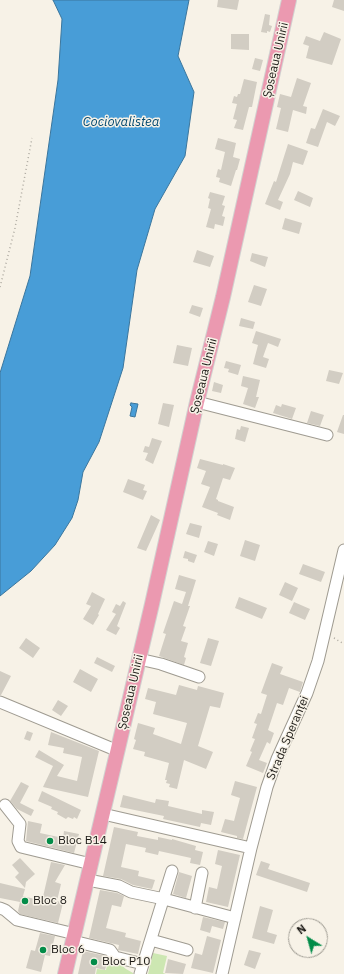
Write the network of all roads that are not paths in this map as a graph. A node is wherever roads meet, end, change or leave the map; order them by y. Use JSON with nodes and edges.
{"nodes":[{"id":1,"x":289,"y":0,"type":"edge"},
{"id":2,"x":197,"y":402,"type":"junction"},
{"id":3,"x":327,"y":435,"type":"dead end"},
{"id":4,"x":344,"y":550,"type":"edge"},
{"id":5,"x":139,"y":660,"type":"junction"},
{"id":6,"x":199,"y":677,"type":"dead end"},
{"id":7,"x":0,"y":702,"type":"edge"},
{"id":8,"x":118,"y":751,"type":"junction"},
{"id":9,"x":5,"y":805,"type":"dead end"},
{"id":10,"x":103,"y":814,"type":"junction"},
{"id":11,"x":251,"y":848,"type":"junction"},
{"id":12,"x":92,"y":864,"type":"junction"},
{"id":13,"x":172,"y":871,"type":"dead end"},
{"id":14,"x":202,"y":873,"type":"dead end"},
{"id":15,"x":88,"y":880,"type":"junction"},
{"id":16,"x":164,"y":899,"type":"junction"},
{"id":17,"x":0,"y":908,"type":"edge"},
{"id":18,"x":195,"y":908,"type":"junction"},
{"id":19,"x":235,"y":918,"type":"junction"},
{"id":20,"x":74,"y":938,"type":"junction"},
{"id":21,"x":151,"y":940,"type":"junction"},
{"id":22,"x":187,"y":950,"type":"dead end"},
{"id":23,"x":141,"y":969,"type":"edge"},
{"id":24,"x":65,"y":974,"type":"edge"},
{"id":25,"x":222,"y":974,"type":"edge"}],
"edges":[{"from":1,"to":2,"type":"main road","name":"Șoseaua Unirii"},
{"from":2,"to":3,"type":"street"},
{"from":2,"to":5,"type":"main road","name":"Șoseaua Unirii"},
{"from":4,"to":11,"type":"street","name":"Strada Speranței"},
{"from":5,"to":6,"type":"street"},
{"from":5,"to":8,"type":"main road","name":"Șoseaua Unirii"},
{"from":7,"to":8,"type":"street"},
{"from":8,"to":10,"type":"main road","name":"Șoseaua Unirii"},
{"from":9,"to":12,"type":"street"},
{"from":10,"to":11,"type":"street"},
{"from":10,"to":12,"type":"main road","name":"Șoseaua Unirii"},
{"from":11,"to":19,"type":"street","name":"Strada Speranței"},
{"from":12,"to":15,"type":"main road","name":"Șoseaua Unirii"},
{"from":13,"to":16,"type":"street"},
{"from":14,"to":18,"type":"street"},
{"from":15,"to":16,"type":"street"},
{"from":15,"to":20,"type":"main road","name":"Șoseaua Unirii"},
{"from":16,"to":18,"type":"street"},
{"from":16,"to":21,"type":"street"},
{"from":17,"to":20,"type":"street"},
{"from":18,"to":19,"type":"street"},
{"from":19,"to":25,"type":"street","name":"Strada Speranței"},
{"from":20,"to":23,"type":"street"},
{"from":20,"to":24,"type":"main road","name":"Șoseaua Unirii"},
{"from":21,"to":22,"type":"street"},
{"from":21,"to":23,"type":"street"}]}
